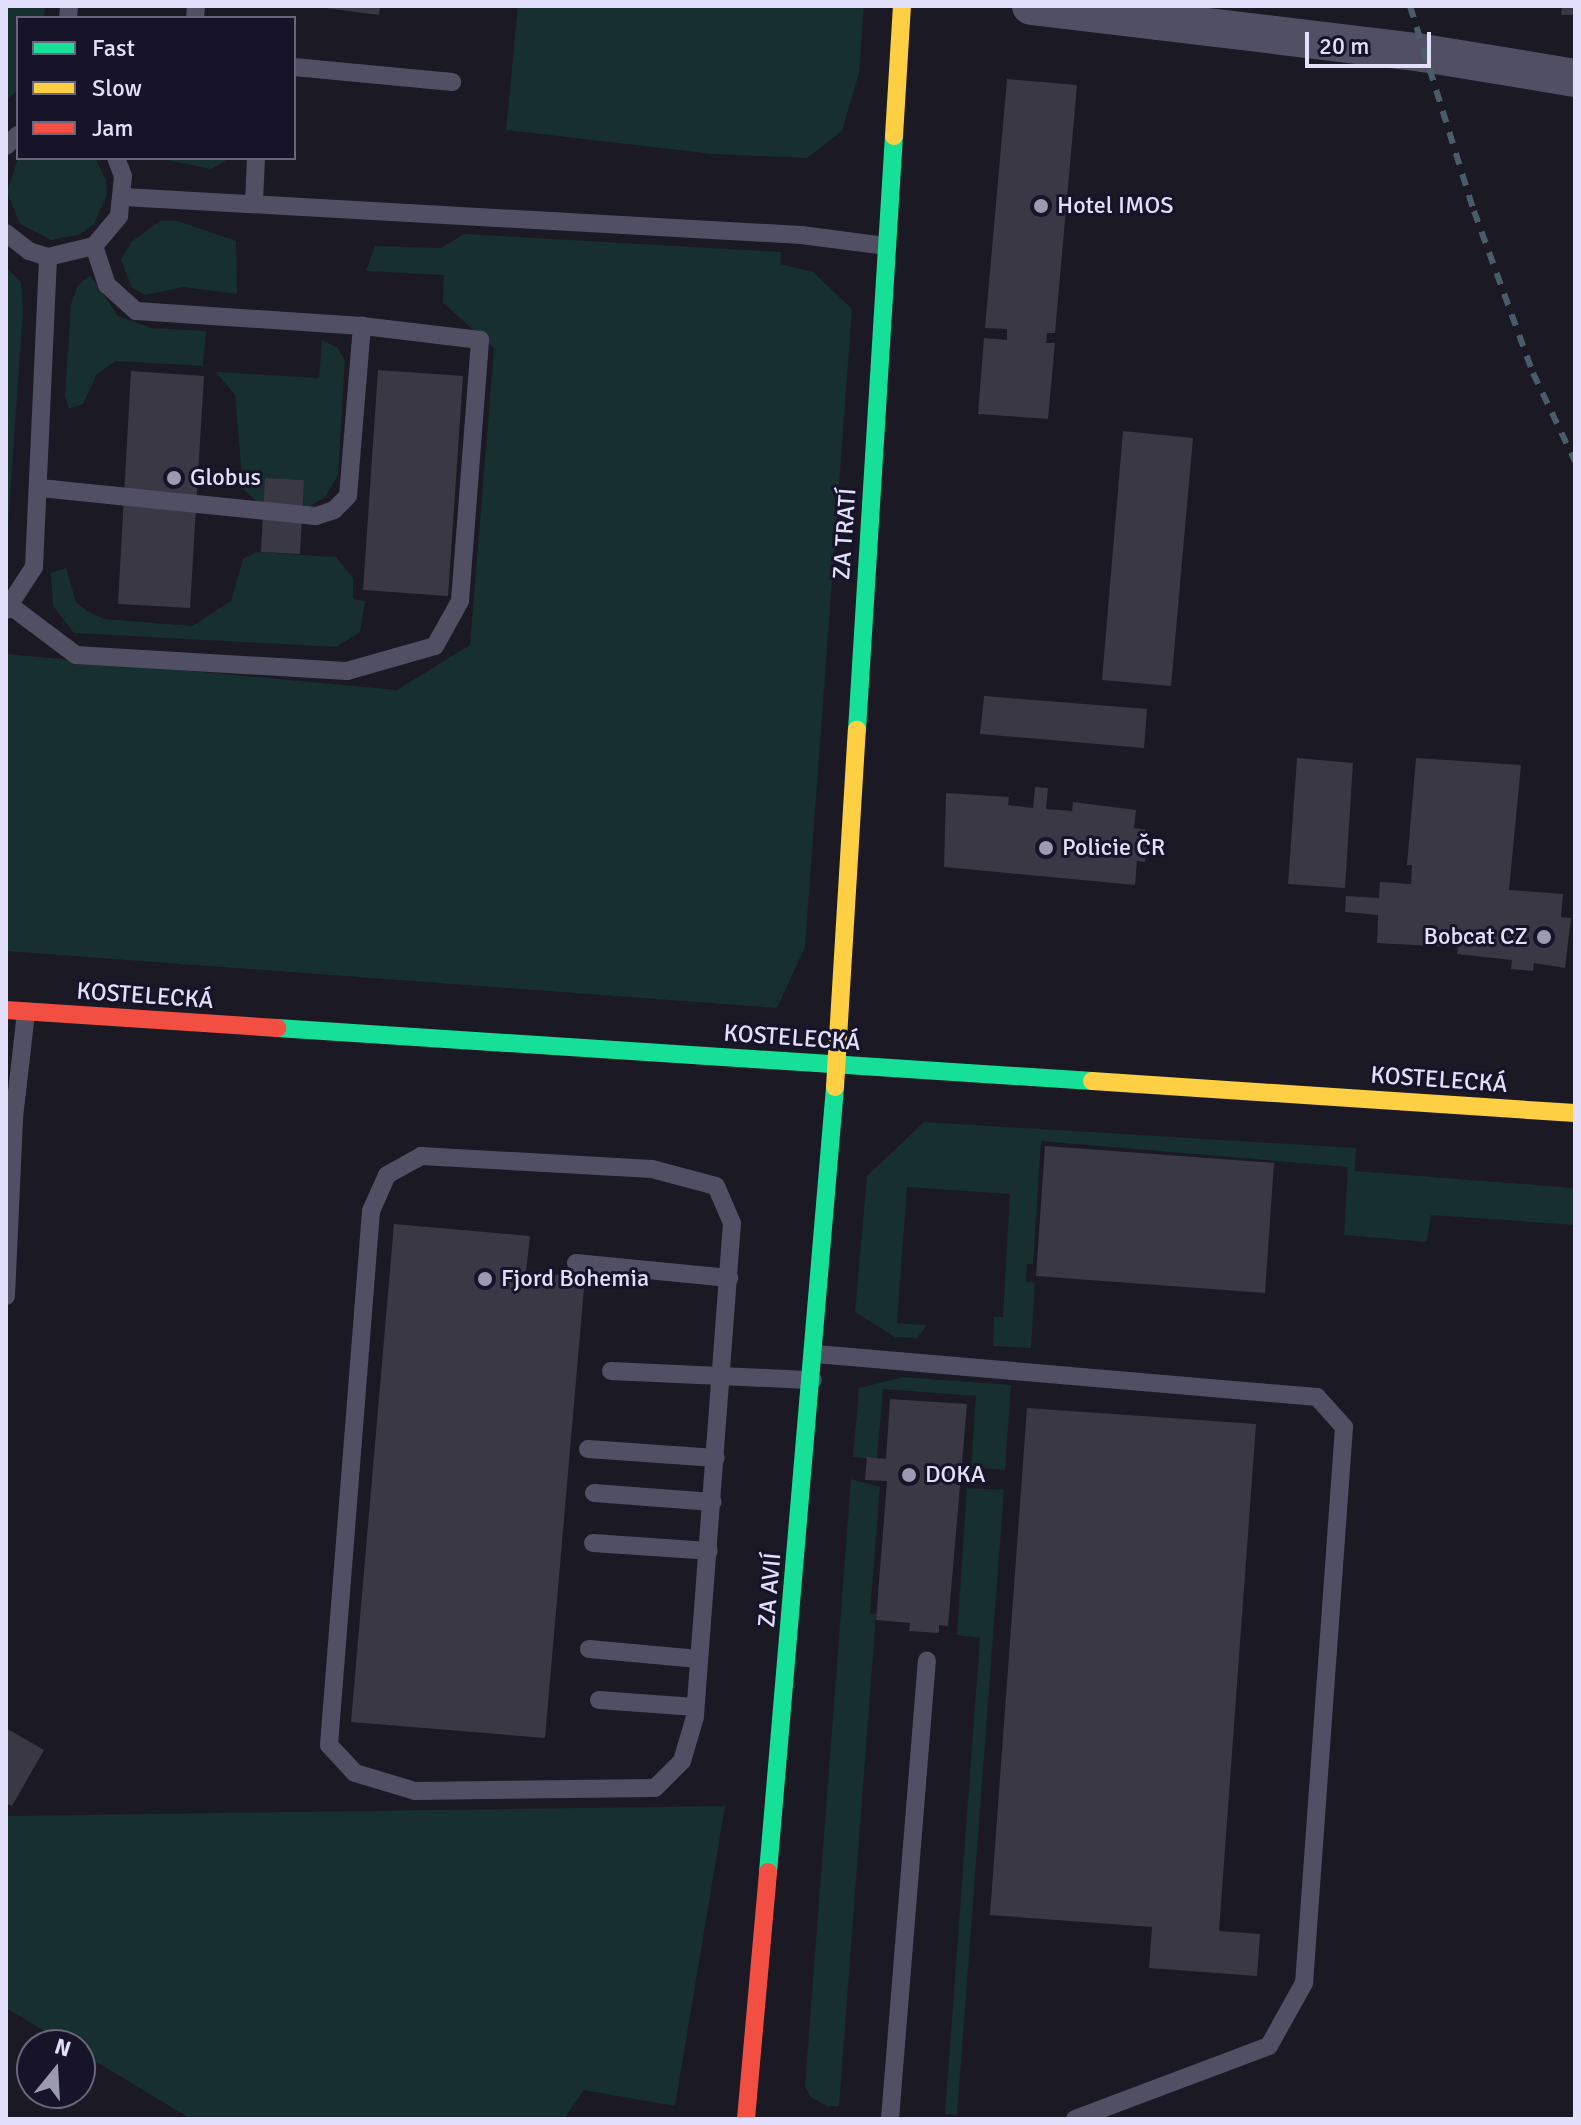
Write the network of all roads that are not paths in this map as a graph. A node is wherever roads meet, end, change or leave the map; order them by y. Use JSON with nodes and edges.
{"nodes":[{"id":1,"x":902,"y":6,"type":"edge"},
{"id":2,"x":1031,"y":6,"type":"edge"},
{"id":3,"x":296,"y":67,"type":"edge"},
{"id":4,"x":1575,"y":78,"type":"edge"},
{"id":5,"x":452,"y":82,"type":"dead end"},
{"id":6,"x":116,"y":160,"type":"edge"},
{"id":7,"x":256,"y":160,"type":"edge"},
{"id":8,"x":124,"y":197,"type":"junction"},
{"id":9,"x":254,"y":202,"type":"junction"},
{"id":10,"x":6,"y":233,"type":"edge"},
{"id":11,"x":94,"y":246,"type":"junction"},
{"id":12,"x":887,"y":246,"type":"junction"},
{"id":13,"x":48,"y":257,"type":"junction"},
{"id":14,"x":362,"y":326,"type":"junction"},
{"id":15,"x":40,"y":488,"type":"junction"},
{"id":16,"x":9,"y":608,"type":"edge"},
{"id":17,"x":6,"y":1010,"type":"edge"},
{"id":18,"x":26,"y":1012,"type":"junction"},
{"id":19,"x":836,"y":1065,"type":"junction"},
{"id":20,"x":1575,"y":1113,"type":"edge"},
{"id":21,"x":576,"y":1263,"type":"dead end"},
{"id":22,"x":729,"y":1278,"type":"junction"},
{"id":23,"x":6,"y":1288,"type":"edge"},
{"id":24,"x":6,"y":1296,"type":"edge"},
{"id":25,"x":816,"y":1354,"type":"junction"},
{"id":26,"x":611,"y":1371,"type":"dead end"},
{"id":27,"x":724,"y":1373,"type":"junction"},
{"id":28,"x":813,"y":1380,"type":"junction"},
{"id":29,"x":588,"y":1449,"type":"dead end"},
{"id":30,"x":716,"y":1458,"type":"junction"},
{"id":31,"x":594,"y":1493,"type":"dead end"},
{"id":32,"x":713,"y":1502,"type":"junction"},
{"id":33,"x":593,"y":1543,"type":"dead end"},
{"id":34,"x":709,"y":1551,"type":"junction"},
{"id":35,"x":589,"y":1649,"type":"dead end"},
{"id":36,"x":699,"y":1659,"type":"junction"},
{"id":37,"x":927,"y":1660,"type":"dead end"},
{"id":38,"x":599,"y":1700,"type":"dead end"},
{"id":39,"x":695,"y":1707,"type":"junction"},
{"id":40,"x":746,"y":2119,"type":"edge"},
{"id":41,"x":890,"y":2119,"type":"edge"},
{"id":42,"x":1075,"y":2119,"type":"edge"}],
"edges":[{"from":1,"to":12,"type":"street","name":"ZA TRATÍ"},
{"from":2,"to":4,"type":"street"},
{"from":3,"to":5,"type":"lane"},
{"from":6,"to":8,"type":"lane"},
{"from":7,"to":9,"type":"lane"},
{"from":8,"to":9,"type":"lane"},
{"from":8,"to":11,"type":"lane"},
{"from":9,"to":12,"type":"lane"},
{"from":10,"to":13,"type":"lane"},
{"from":11,"to":13,"type":"lane"},
{"from":11,"to":14,"type":"lane"},
{"from":12,"to":19,"type":"street","name":"ZA TRATÍ"},
{"from":13,"to":15,"type":"lane"},
{"from":14,"to":15,"type":"lane"},
{"from":14,"to":16,"type":"lane"},
{"from":15,"to":16,"type":"lane"},
{"from":17,"to":18,"type":"street","name":"KOSTELECKÁ"},
{"from":18,"to":19,"type":"street","name":"KOSTELECKÁ"},
{"from":18,"to":23,"type":"lane"},
{"from":19,"to":20,"type":"street","name":"KOSTELECKÁ"},
{"from":19,"to":25,"type":"street","name":"ZA AVIÍ"},
{"from":21,"to":22,"type":"lane"},
{"from":22,"to":27,"type":"lane"},
{"from":22,"to":39,"type":"lane"},
{"from":23,"to":24,"type":"lane"},
{"from":25,"to":28,"type":"street","name":"ZA AVIÍ"},
{"from":25,"to":42,"type":"lane"},
{"from":26,"to":27,"type":"lane"},
{"from":27,"to":28,"type":"lane"},
{"from":27,"to":30,"type":"lane"},
{"from":28,"to":40,"type":"street","name":"ZA AVIÍ"},
{"from":29,"to":30,"type":"lane"},
{"from":30,"to":32,"type":"lane"},
{"from":31,"to":32,"type":"lane"},
{"from":32,"to":34,"type":"lane"},
{"from":33,"to":34,"type":"lane"},
{"from":34,"to":36,"type":"lane"},
{"from":35,"to":36,"type":"lane"},
{"from":36,"to":39,"type":"lane"},
{"from":37,"to":41,"type":"lane"},
{"from":38,"to":39,"type":"lane"}]}
